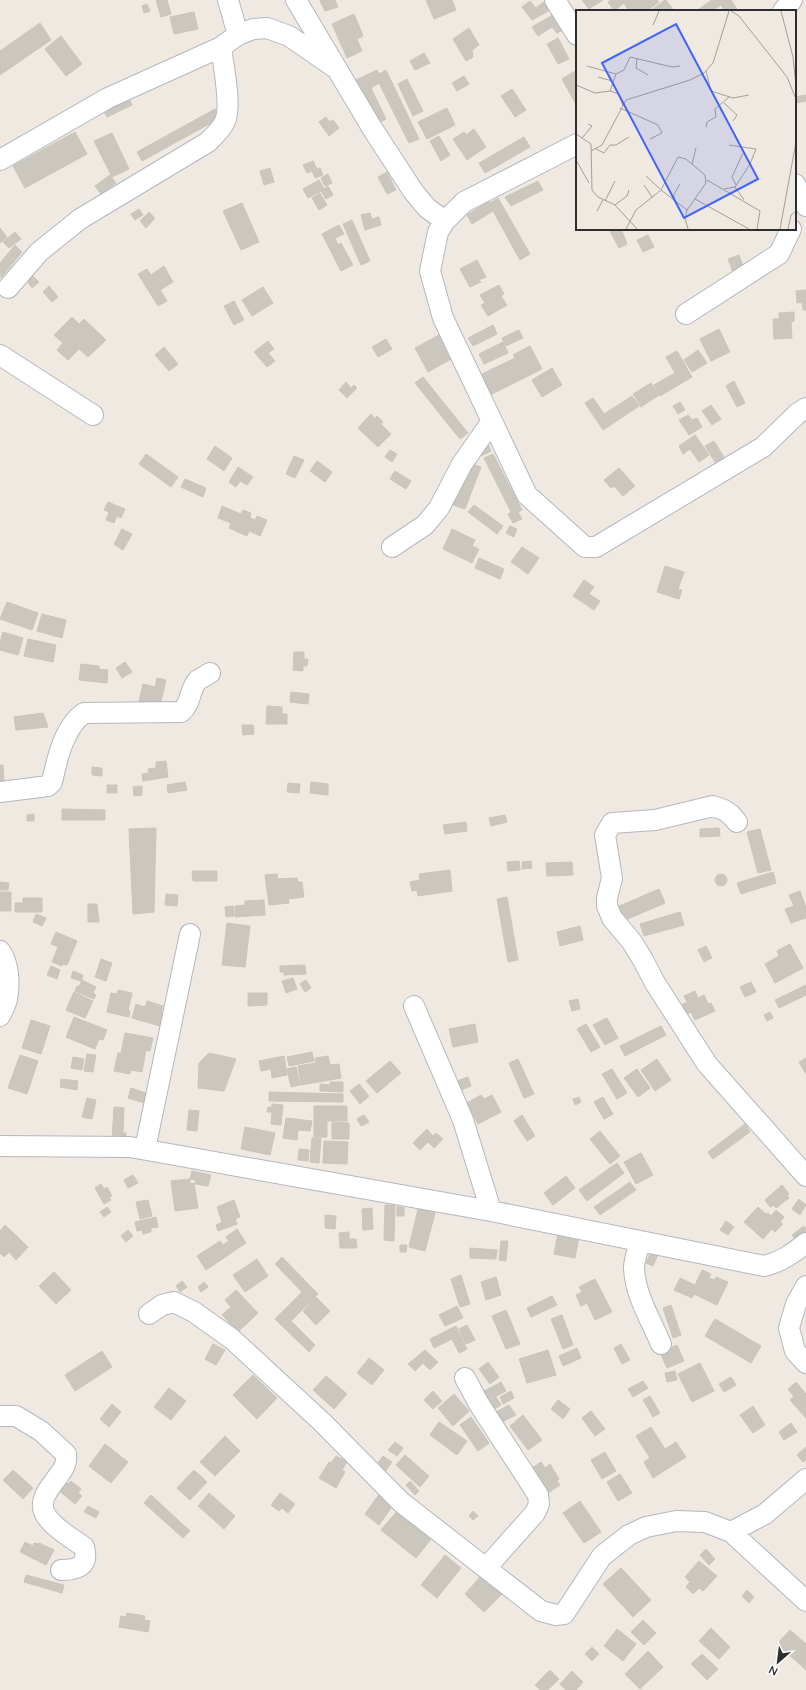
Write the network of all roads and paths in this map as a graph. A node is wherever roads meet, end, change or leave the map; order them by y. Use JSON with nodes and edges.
{"nodes":[{"id":1,"x":228,"y":0,"type":"edge"},
{"id":2,"x":296,"y":0,"type":"edge"},
{"id":3,"x":555,"y":0,"type":"edge"},
{"id":4,"x":792,"y":0,"type":"edge"},
{"id":5,"x":785,"y":10,"type":"edge"},
{"id":6,"x":576,"y":33,"type":"edge"},
{"id":7,"x":238,"y":35,"type":"junction"},
{"id":8,"x":221,"y":47,"type":"junction"},
{"id":9,"x":334,"y":67,"type":"junction"},
{"id":10,"x":576,"y":145,"type":"edge"},
{"id":11,"x":0,"y":160,"type":"edge"},
{"id":12,"x":796,"y":186,"type":"edge"},
{"id":13,"x":805,"y":204,"type":"edge"},
{"id":14,"x":796,"y":220,"type":"edge"},
{"id":15,"x":445,"y":221,"type":"junction"},
{"id":16,"x":791,"y":230,"type":"edge"},
{"id":17,"x":8,"y":288,"type":"dead end"},
{"id":18,"x":686,"y":314,"type":"dead end"},
{"id":19,"x":0,"y":355,"type":"edge"},
{"id":20,"x":806,"y":408,"type":"edge"},
{"id":21,"x":93,"y":415,"type":"dead end"},
{"id":22,"x":492,"y":421,"type":"junction"},
{"id":23,"x":392,"y":547,"type":"dead end"},
{"id":24,"x":210,"y":673,"type":"dead end"},
{"id":25,"x":0,"y":792,"type":"edge"},
{"id":26,"x":737,"y":822,"type":"dead end"},
{"id":27,"x":190,"y":934,"type":"dead end"},
{"id":28,"x":0,"y":951,"type":"edge"},
{"id":29,"x":414,"y":1006,"type":"dead end"},
{"id":30,"x":0,"y":1016,"type":"edge"},
{"id":31,"x":0,"y":1146,"type":"edge"},
{"id":32,"x":146,"y":1149,"type":"junction"},
{"id":33,"x":806,"y":1176,"type":"edge"},
{"id":34,"x":491,"y":1211,"type":"junction"},
{"id":35,"x":640,"y":1241,"type":"junction"},
{"id":36,"x":806,"y":1243,"type":"edge"},
{"id":37,"x":806,"y":1286,"type":"edge"},
{"id":38,"x":149,"y":1314,"type":"dead end"},
{"id":39,"x":661,"y":1344,"type":"dead end"},
{"id":40,"x":806,"y":1363,"type":"edge"},
{"id":41,"x":465,"y":1378,"type":"dead end"},
{"id":42,"x":0,"y":1416,"type":"edge"},
{"id":43,"x":803,"y":1487,"type":"edge"},
{"id":44,"x":731,"y":1532,"type":"junction"},
{"id":45,"x":486,"y":1568,"type":"junction"},
{"id":46,"x":61,"y":1570,"type":"dead end"},
{"id":47,"x":806,"y":1601,"type":"edge"}],
"edges":[{"from":1,"to":7,"type":"street"},
{"from":2,"to":9,"type":"street"},
{"from":3,"to":6,"type":"street"},
{"from":4,"to":5,"type":"street"},
{"from":7,"to":8,"type":"street"},
{"from":7,"to":9,"type":"street"},
{"from":8,"to":11,"type":"street"},
{"from":8,"to":17,"type":"street"},
{"from":9,"to":15,"type":"street"},
{"from":10,"to":15,"type":"street"},
{"from":12,"to":13,"type":"street"},
{"from":13,"to":14,"type":"street"},
{"from":15,"to":22,"type":"street"},
{"from":16,"to":18,"type":"street"},
{"from":19,"to":21,"type":"street"},
{"from":20,"to":22,"type":"street"},
{"from":22,"to":23,"type":"street"},
{"from":24,"to":25,"type":"street"},
{"from":26,"to":33,"type":"street"},
{"from":27,"to":32,"type":"street"},
{"from":28,"to":30,"type":"street"},
{"from":29,"to":34,"type":"street"},
{"from":31,"to":32,"type":"street"},
{"from":32,"to":34,"type":"street"},
{"from":34,"to":35,"type":"street"},
{"from":35,"to":36,"type":"street"},
{"from":35,"to":39,"type":"street"},
{"from":37,"to":40,"type":"street"},
{"from":38,"to":45,"type":"street"},
{"from":41,"to":45,"type":"street"},
{"from":42,"to":46,"type":"street"},
{"from":43,"to":44,"type":"street"},
{"from":44,"to":45,"type":"street"},
{"from":44,"to":47,"type":"street"}]}
